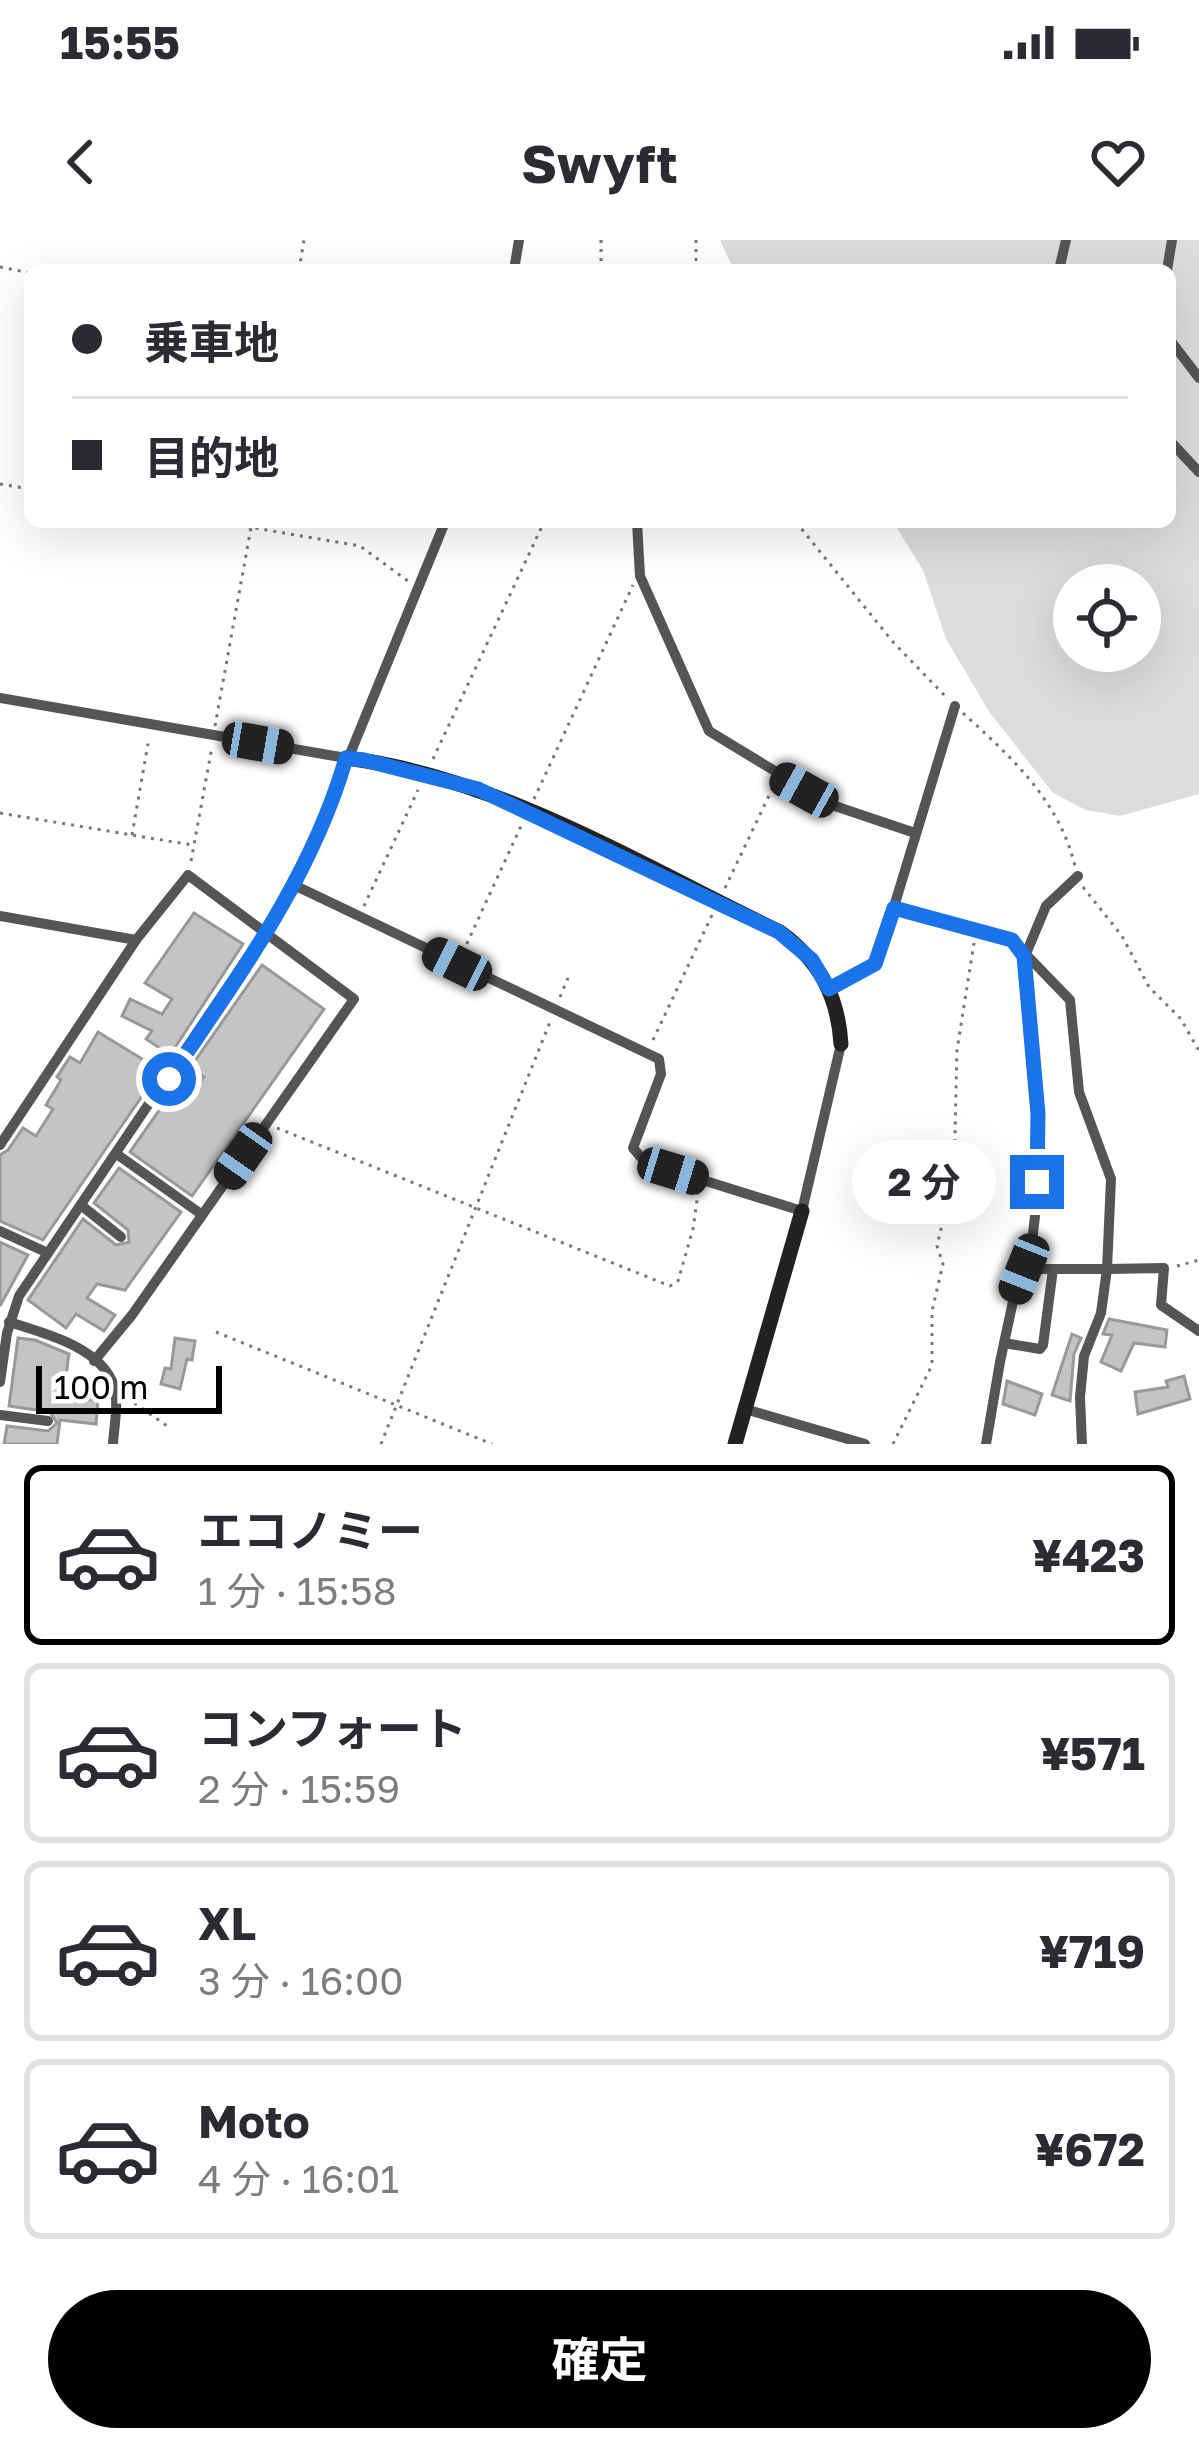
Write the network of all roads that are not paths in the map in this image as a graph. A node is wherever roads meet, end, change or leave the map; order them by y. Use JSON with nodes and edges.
{"nodes":[{"id":1,"x":1176,"y":348,"type":"edge"},
{"id":2,"x":1199,"y":378,"type":"edge"},
{"id":3,"x":1176,"y":448,"type":"edge"},
{"id":4,"x":1199,"y":472,"type":"edge"},
{"id":5,"x":443,"y":528,"type":"edge"},
{"id":6,"x":637,"y":528,"type":"edge"},
{"id":7,"x":0,"y":698,"type":"edge"},
{"id":8,"x":955,"y":706,"type":"road end"},
{"id":9,"x":346,"y":758,"type":"junction"},
{"id":10,"x":915,"y":833,"type":"junction"},
{"id":11,"x":1078,"y":876,"type":"road end"},
{"id":12,"x":296,"y":886,"type":"junction"},
{"id":13,"x":894,"y":908,"type":"junction"},
{"id":14,"x":0,"y":916,"type":"edge"},
{"id":15,"x":266,"y":933,"type":"junction"},
{"id":16,"x":136,"y":940,"type":"junction"},
{"id":17,"x":1024,"y":956,"type":"junction"},
{"id":18,"x":829,"y":989,"type":"junction"},
{"id":19,"x":842,"y":1044,"type":"joint"},
{"id":20,"x":0,"y":1144,"type":"edge"},
{"id":21,"x":118,"y":1155,"type":"junction"},
{"id":22,"x":82,"y":1206,"type":"junction"},
{"id":23,"x":802,"y":1211,"type":"junction"},
{"id":24,"x":201,"y":1214,"type":"junction"},
{"id":25,"x":0,"y":1232,"type":"edge"},
{"id":26,"x":121,"y":1237,"type":"dead end"},
{"id":27,"x":48,"y":1253,"type":"junction"},
{"id":28,"x":1024,"y":1269,"type":"junction"},
{"id":29,"x":1053,"y":1269,"type":"junction"},
{"id":30,"x":1106,"y":1269,"type":"junction"},
{"id":31,"x":9,"y":1322,"type":"junction"},
{"id":32,"x":1199,"y":1331,"type":"edge"},
{"id":33,"x":1004,"y":1343,"type":"junction"},
{"id":34,"x":94,"y":1360,"type":"junction"},
{"id":35,"x":0,"y":1382,"type":"edge"},
{"id":36,"x":745,"y":1409,"type":"junction"},
{"id":37,"x":0,"y":1415,"type":"edge"},
{"id":38,"x":48,"y":1421,"type":"dead end"},
{"id":39,"x":113,"y":1444,"type":"edge"},
{"id":40,"x":735,"y":1444,"type":"edge"},
{"id":41,"x":865,"y":1444,"type":"edge"},
{"id":42,"x":986,"y":1444,"type":"edge"},
{"id":43,"x":1082,"y":1444,"type":"edge"}],
"edges":[{"from":1,"to":2,"type":"street"},
{"from":3,"to":4,"type":"street"},
{"from":5,"to":9,"type":"street"},
{"from":6,"to":10,"type":"street"},
{"from":7,"to":9,"type":"street"},
{"from":8,"to":10,"type":"street"},
{"from":9,"to":12,"type":"street"},
{"from":9,"to":18,"type":"street"},
{"from":10,"to":13,"type":"street"},
{"from":11,"to":17,"type":"street"},
{"from":12,"to":15,"type":"street"},
{"from":12,"to":23,"type":"street"},
{"from":13,"to":17,"type":"street"},
{"from":13,"to":18,"type":"street"},
{"from":14,"to":16,"type":"street"},
{"from":15,"to":16,"type":"street"},
{"from":15,"to":21,"type":"street"},
{"from":15,"to":24,"type":"street"},
{"from":16,"to":20,"type":"street"},
{"from":17,"to":28,"type":"street"},
{"from":17,"to":30,"type":"street"},
{"from":18,"to":19,"type":"street"},
{"from":19,"to":23,"type":"street"},
{"from":21,"to":22,"type":"street"},
{"from":21,"to":24,"type":"street"},
{"from":22,"to":26,"type":"street"},
{"from":22,"to":27,"type":"street"},
{"from":23,"to":36,"type":"street"},
{"from":24,"to":34,"type":"street"},
{"from":25,"to":27,"type":"street"},
{"from":27,"to":31,"type":"street"},
{"from":28,"to":29,"type":"street"},
{"from":28,"to":33,"type":"street"},
{"from":29,"to":30,"type":"street"},
{"from":29,"to":33,"type":"street"},
{"from":30,"to":32,"type":"street"},
{"from":30,"to":43,"type":"street"},
{"from":31,"to":34,"type":"street"},
{"from":31,"to":35,"type":"street"},
{"from":33,"to":42,"type":"street"},
{"from":34,"to":39,"type":"street"},
{"from":36,"to":40,"type":"street"},
{"from":36,"to":41,"type":"street"},
{"from":37,"to":38,"type":"street"}]}
